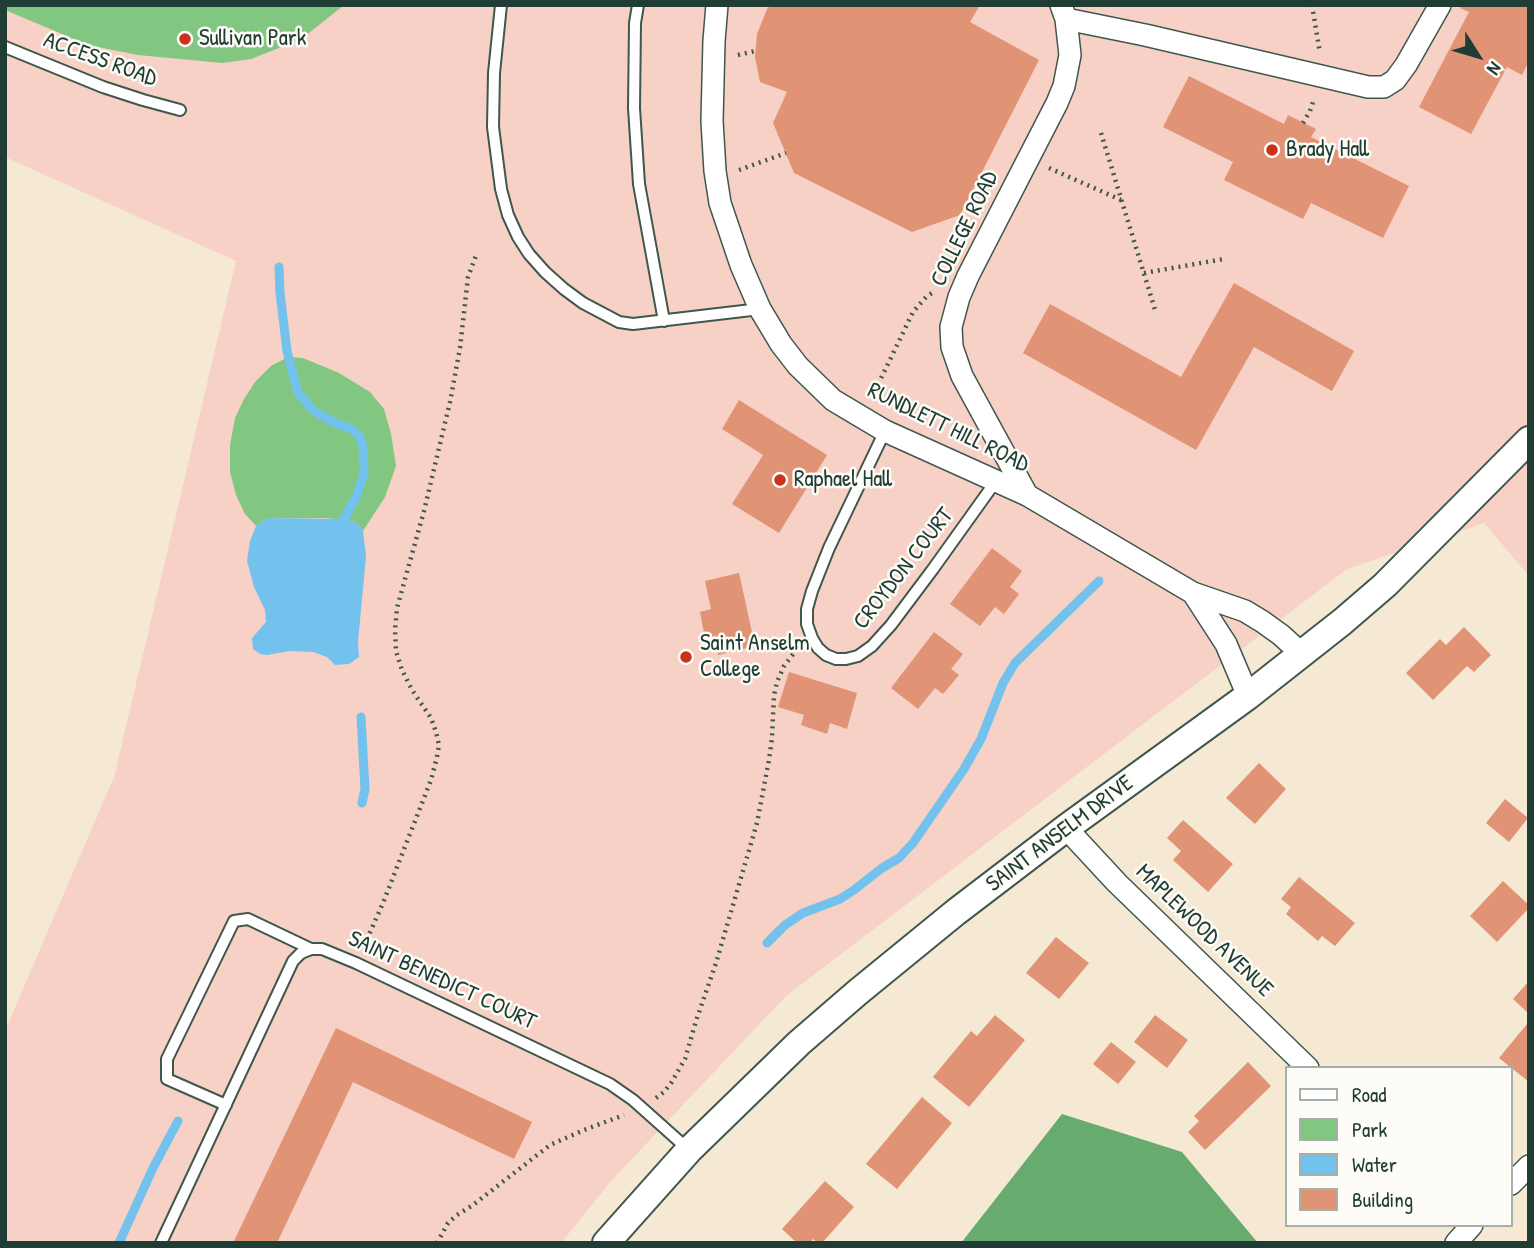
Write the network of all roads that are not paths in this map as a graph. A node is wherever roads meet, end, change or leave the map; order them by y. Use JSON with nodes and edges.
{"nodes":[{"id":1,"x":501,"y":5,"type":"edge"},
{"id":2,"x":638,"y":5,"type":"edge"},
{"id":3,"x":717,"y":5,"type":"edge"},
{"id":4,"x":1440,"y":5,"type":"edge"},
{"id":5,"x":1063,"y":12,"type":"edge"},
{"id":6,"x":5,"y":47,"type":"edge"},
{"id":7,"x":180,"y":110,"type":"dead end"},
{"id":8,"x":760,"y":309,"type":"junction"},
{"id":9,"x":664,"y":321,"type":"junction"},
{"id":10,"x":885,"y":431,"type":"junction"},
{"id":11,"x":1529,"y":440,"type":"edge"},
{"id":12,"x":996,"y":481,"type":"junction"},
{"id":13,"x":1027,"y":495,"type":"junction"},
{"id":14,"x":1193,"y":593,"type":"junction"},
{"id":15,"x":1302,"y":654,"type":"junction"},
{"id":16,"x":1248,"y":696,"type":"junction"},
{"id":17,"x":1066,"y":828,"type":"junction"},
{"id":18,"x":311,"y":949,"type":"junction"},
{"id":19,"x":1306,"y":1066,"type":"edge"},
{"id":20,"x":226,"y":1105,"type":"junction"},
{"id":21,"x":689,"y":1150,"type":"junction"},
{"id":22,"x":1529,"y":1166,"type":"edge"},
{"id":23,"x":1513,"y":1182,"type":"edge"},
{"id":24,"x":1470,"y":1227,"type":"edge"},
{"id":25,"x":161,"y":1243,"type":"edge"},
{"id":26,"x":606,"y":1243,"type":"edge"},
{"id":27,"x":1456,"y":1243,"type":"edge"}],
"edges":[{"from":1,"to":9,"type":"lane"},
{"from":2,"to":9,"type":"lane"},
{"from":3,"to":8,"type":"street","name":"RUNDLETT HILL ROAD"},
{"from":4,"to":5,"type":"street","name":"COLLEGE ROAD"},
{"from":5,"to":13,"type":"street","name":"COLLEGE ROAD"},
{"from":6,"to":7,"type":"lane","name":"ACCESS ROAD"},
{"from":8,"to":9,"type":"lane"},
{"from":8,"to":10,"type":"street","name":"RUNDLETT HILL ROAD"},
{"from":10,"to":12,"type":"street","name":"RUNDLETT HILL ROAD"},
{"from":10,"to":12,"type":"lane","name":"CROYDON COURT"},
{"from":11,"to":15,"type":"street","name":"SAINT ANSELM DRIVE"},
{"from":12,"to":13,"type":"street","name":"RUNDLETT HILL ROAD"},
{"from":13,"to":14,"type":"street","name":"RUNDLETT HILL ROAD"},
{"from":14,"to":15,"type":"street","name":"RUNDLETT HILL ROAD"},
{"from":14,"to":16,"type":"street","name":"RUNDLETT HILL ROAD"},
{"from":15,"to":16,"type":"street","name":"SAINT ANSELM DRIVE"},
{"from":16,"to":17,"type":"street","name":"SAINT ANSELM DRIVE"},
{"from":17,"to":19,"type":"street","name":"MAPLEWOOD AVENUE"},
{"from":17,"to":21,"type":"street","name":"SAINT ANSELM DRIVE"},
{"from":18,"to":20,"type":"lane","name":"SAINT BENEDICT COURT"},
{"from":18,"to":20,"type":"lane"},
{"from":18,"to":21,"type":"lane","name":"SAINT BENEDICT COURT"},
{"from":20,"to":25,"type":"lane","name":"SAINT BENEDICT COURT"},
{"from":21,"to":26,"type":"street","name":"SAINT ANSELM DRIVE"},
{"from":22,"to":23,"type":"street"},
{"from":24,"to":27,"type":"street"}]}
